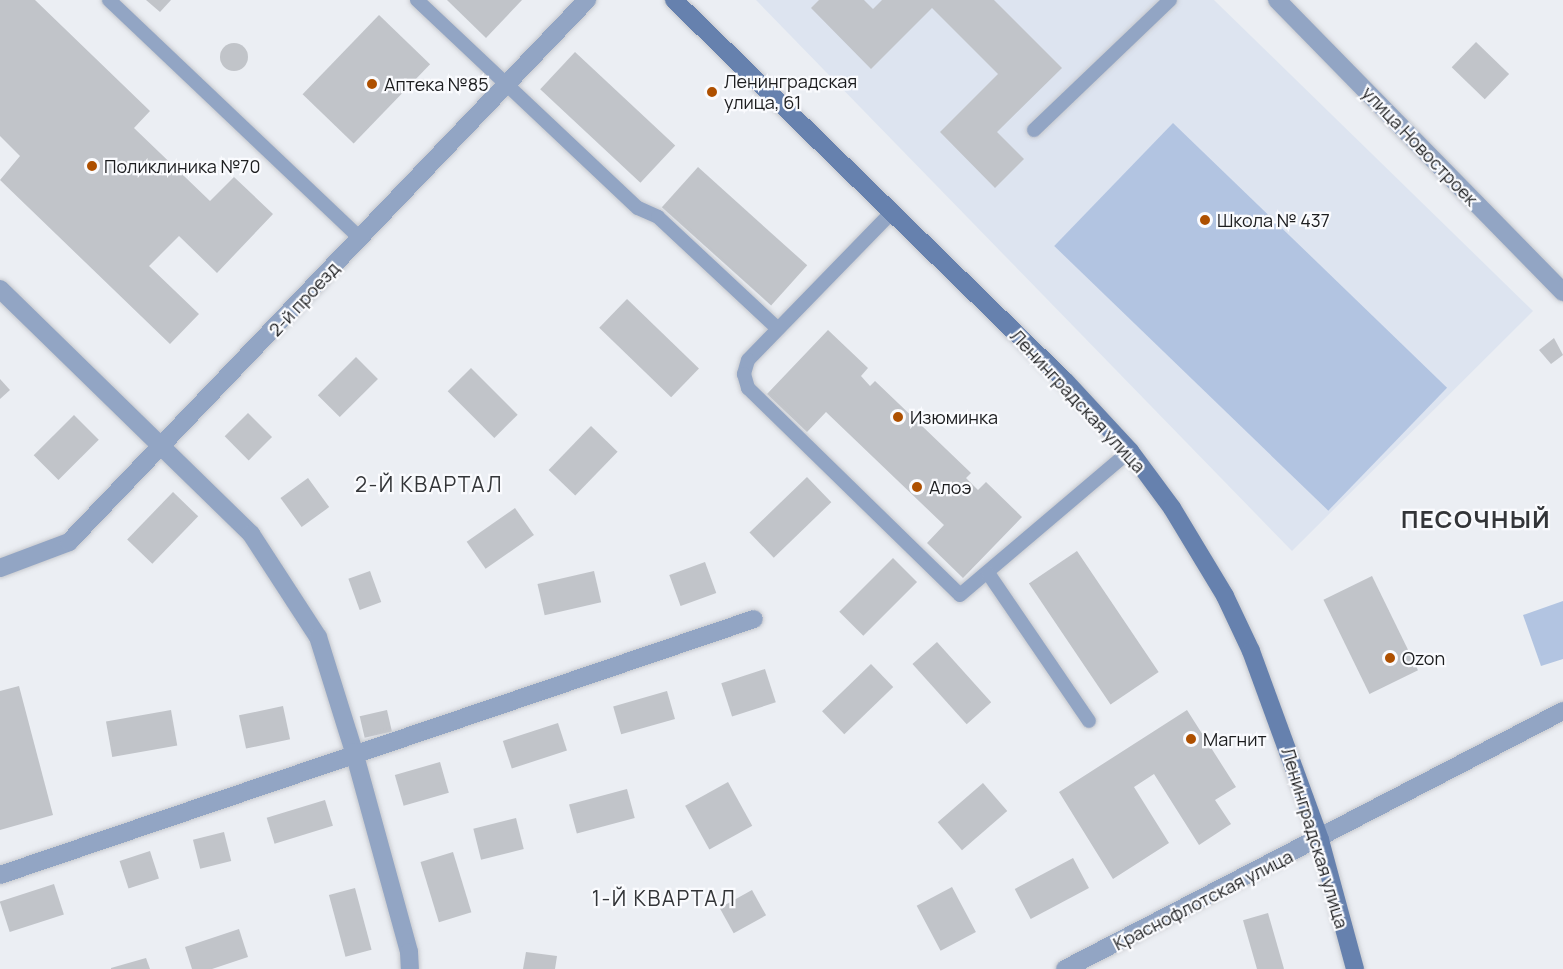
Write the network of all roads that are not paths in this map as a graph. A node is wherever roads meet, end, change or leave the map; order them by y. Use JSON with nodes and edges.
{"nodes":[{"id":1,"x":109,"y":0,"type":"edge"},
{"id":2,"x":417,"y":0,"type":"edge"},
{"id":3,"x":587,"y":0,"type":"edge"},
{"id":4,"x":674,"y":0,"type":"edge"},
{"id":5,"x":1170,"y":0,"type":"edge"},
{"id":6,"x":1277,"y":0,"type":"edge"},
{"id":7,"x":507,"y":85,"type":"junction"},
{"id":8,"x":1034,"y":130,"type":"dead end"},
{"id":9,"x":892,"y":212,"type":"junction"},
{"id":10,"x":361,"y":239,"type":"junction"},
{"id":11,"x":0,"y":289,"type":"edge"},
{"id":12,"x":1563,"y":292,"type":"edge"},
{"id":13,"x":778,"y":329,"type":"junction"},
{"id":14,"x":163,"y":448,"type":"junction"},
{"id":15,"x":1130,"y":451,"type":"junction"},
{"id":16,"x":0,"y":568,"type":"edge"},
{"id":17,"x":988,"y":573,"type":"junction"},
{"id":18,"x":754,"y":619,"type":"dead end"},
{"id":19,"x":1563,"y":711,"type":"edge"},
{"id":20,"x":1089,"y":722,"type":"dead end"},
{"id":21,"x":354,"y":752,"type":"junction"},
{"id":22,"x":1320,"y":840,"type":"junction"},
{"id":23,"x":0,"y":875,"type":"edge"},
{"id":24,"x":410,"y":969,"type":"edge"},
{"id":25,"x":1065,"y":969,"type":"edge"},
{"id":26,"x":1355,"y":969,"type":"edge"}],
"edges":[{"from":1,"to":10,"type":"lane"},
{"from":2,"to":7,"type":"lane"},
{"from":3,"to":7,"type":"street","name":"2-й проезд"},
{"from":4,"to":9,"type":"main road","name":"Ленинградская улица"},
{"from":5,"to":8,"type":"lane"},
{"from":6,"to":12,"type":"street","name":"улица Новостроек"},
{"from":7,"to":10,"type":"street","name":"2-й проезд"},
{"from":7,"to":13,"type":"lane"},
{"from":9,"to":13,"type":"lane"},
{"from":9,"to":15,"type":"main road","name":"Ленинградская улица"},
{"from":10,"to":14,"type":"street","name":"2-й проезд"},
{"from":11,"to":14,"type":"street"},
{"from":13,"to":17,"type":"lane"},
{"from":14,"to":16,"type":"street","name":"2-й проезд"},
{"from":14,"to":21,"type":"street"},
{"from":15,"to":17,"type":"lane"},
{"from":15,"to":22,"type":"main road","name":"Ленинградская улица"},
{"from":17,"to":20,"type":"lane"},
{"from":18,"to":21,"type":"street"},
{"from":19,"to":22,"type":"street","name":"Краснофлотская улица"},
{"from":21,"to":23,"type":"street"},
{"from":21,"to":24,"type":"street"},
{"from":22,"to":25,"type":"street","name":"Краснофлотская улица"},
{"from":22,"to":26,"type":"main road","name":"Ленинградская улица"}]}
